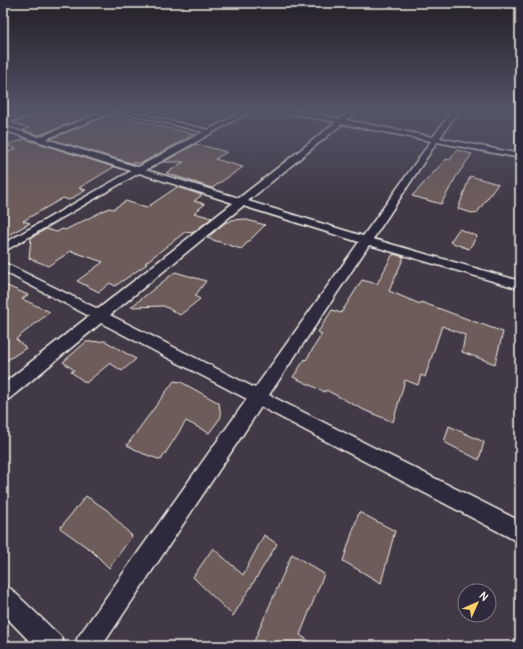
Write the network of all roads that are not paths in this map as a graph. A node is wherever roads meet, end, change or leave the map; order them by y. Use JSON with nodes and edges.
{"nodes":[{"id":1,"x":47,"y":141,"type":"edge"},
{"id":2,"x":193,"y":141,"type":"edge"},
{"id":3,"x":316,"y":141,"type":"edge"},
{"id":4,"x":434,"y":141,"type":"edge"},
{"id":5,"x":442,"y":141,"type":"edge"},
{"id":6,"x":520,"y":156,"type":"edge"},
{"id":7,"x":137,"y":171,"type":"junction"},
{"id":8,"x":241,"y":202,"type":"junction"},
{"id":9,"x":366,"y":241,"type":"junction"},
{"id":10,"x":3,"y":249,"type":"edge"},
{"id":11,"x":3,"y":266,"type":"edge"},
{"id":12,"x":520,"y":285,"type":"edge"},
{"id":13,"x":100,"y":316,"type":"junction"},
{"id":14,"x":3,"y":394,"type":"edge"},
{"id":15,"x":258,"y":397,"type":"junction"},
{"id":16,"x":520,"y":532,"type":"edge"},
{"id":17,"x":3,"y":597,"type":"edge"},
{"id":18,"x":52,"y":646,"type":"edge"},
{"id":19,"x":87,"y":646,"type":"edge"}],
"edges":[{"from":1,"to":7,"type":"street"},
{"from":2,"to":7,"type":"street"},
{"from":3,"to":8,"type":"street"},
{"from":4,"to":9,"type":"street"},
{"from":5,"to":6,"type":"street"},
{"from":7,"to":8,"type":"street"},
{"from":7,"to":10,"type":"street"},
{"from":8,"to":9,"type":"street"},
{"from":8,"to":13,"type":"street"},
{"from":9,"to":12,"type":"street"},
{"from":9,"to":15,"type":"street"},
{"from":11,"to":13,"type":"street"},
{"from":13,"to":14,"type":"street"},
{"from":13,"to":15,"type":"street"},
{"from":15,"to":16,"type":"street"},
{"from":15,"to":19,"type":"street"},
{"from":17,"to":18,"type":"street"}]}
